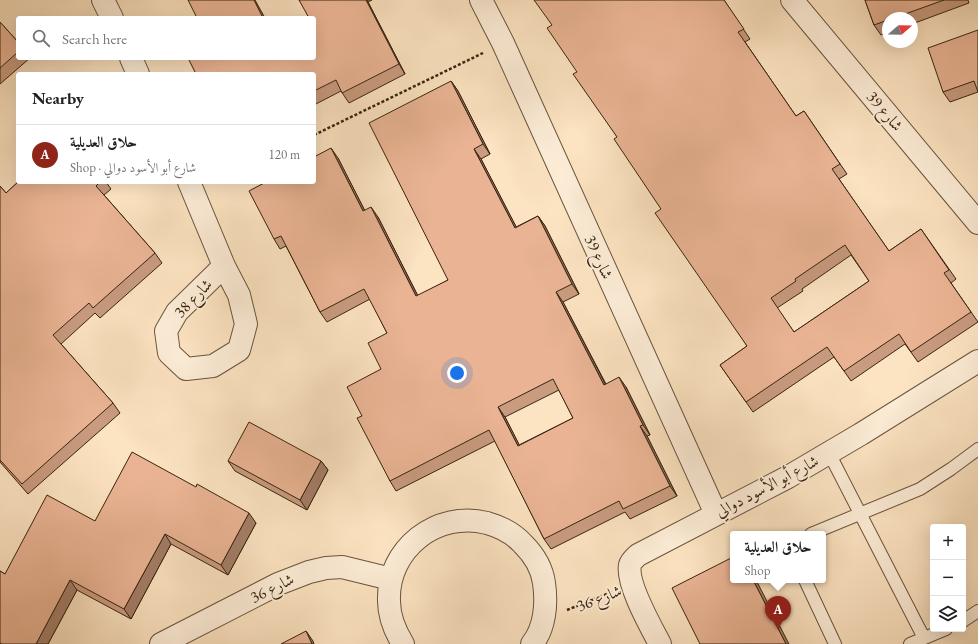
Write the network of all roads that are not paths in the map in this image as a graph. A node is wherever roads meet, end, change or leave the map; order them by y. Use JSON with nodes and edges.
{"nodes":[{"id":1,"x":103,"y":0,"type":"edge"},
{"id":2,"x":481,"y":0,"type":"edge"},
{"id":3,"x":792,"y":0,"type":"edge"},
{"id":4,"x":111,"y":16,"type":"edge"},
{"id":5,"x":132,"y":60,"type":"edge"},
{"id":6,"x":137,"y":72,"type":"edge"},
{"id":7,"x":190,"y":184,"type":"edge"},
{"id":8,"x":978,"y":222,"type":"edge"},
{"id":9,"x":224,"y":266,"type":"junction"},
{"id":10,"x":978,"y":361,"type":"edge"},
{"id":11,"x":978,"y":449,"type":"edge"},
{"id":12,"x":829,"y":453,"type":"junction"},
{"id":13,"x":860,"y":513,"type":"junction"},
{"id":14,"x":716,"y":514,"type":"junction"},
{"id":15,"x":818,"y":531,"type":"edge"},
{"id":16,"x":391,"y":579,"type":"junction"},
{"id":17,"x":806,"y":583,"type":"edge"},
{"id":18,"x":978,"y":611,"type":"edge"},
{"id":19,"x":966,"y":620,"type":"edge"},
{"id":20,"x":939,"y":632,"type":"edge"},
{"id":21,"x":924,"y":638,"type":"junction"},
{"id":22,"x":161,"y":644,"type":"edge"},
{"id":23,"x":403,"y":644,"type":"edge"},
{"id":24,"x":532,"y":644,"type":"edge"},
{"id":25,"x":660,"y":644,"type":"edge"},
{"id":26,"x":835,"y":644,"type":"edge"},
{"id":27,"x":910,"y":644,"type":"edge"}],
"edges":[{"from":1,"to":4,"type":"street"},
{"from":2,"to":14,"type":"street","name":"شارع 39"},
{"from":3,"to":8,"type":"street","name":"شارع 39"},
{"from":5,"to":6,"type":"street"},
{"from":7,"to":9,"type":"street","name":"شارع 38"},
{"from":9,"to":9,"type":"street","name":"شارع 38"},
{"from":10,"to":12,"type":"street","name":"شارع أبو الأسود دوالي"},
{"from":11,"to":13,"type":"lane"},
{"from":12,"to":13,"type":"lane"},
{"from":12,"to":14,"type":"street","name":"شارع أبو الأسود دوالي"},
{"from":13,"to":15,"type":"lane"},
{"from":13,"to":21,"type":"lane"},
{"from":14,"to":25,"type":"street","name":"شارع أبو الأسود دوالي"},
{"from":16,"to":22,"type":"street","name":"شارع 36"},
{"from":16,"to":23,"type":"street"},
{"from":16,"to":24,"type":"street"},
{"from":17,"to":26,"type":"lane"},
{"from":18,"to":19,"type":"lane"},
{"from":20,"to":21,"type":"lane"},
{"from":21,"to":27,"type":"lane"}]}
